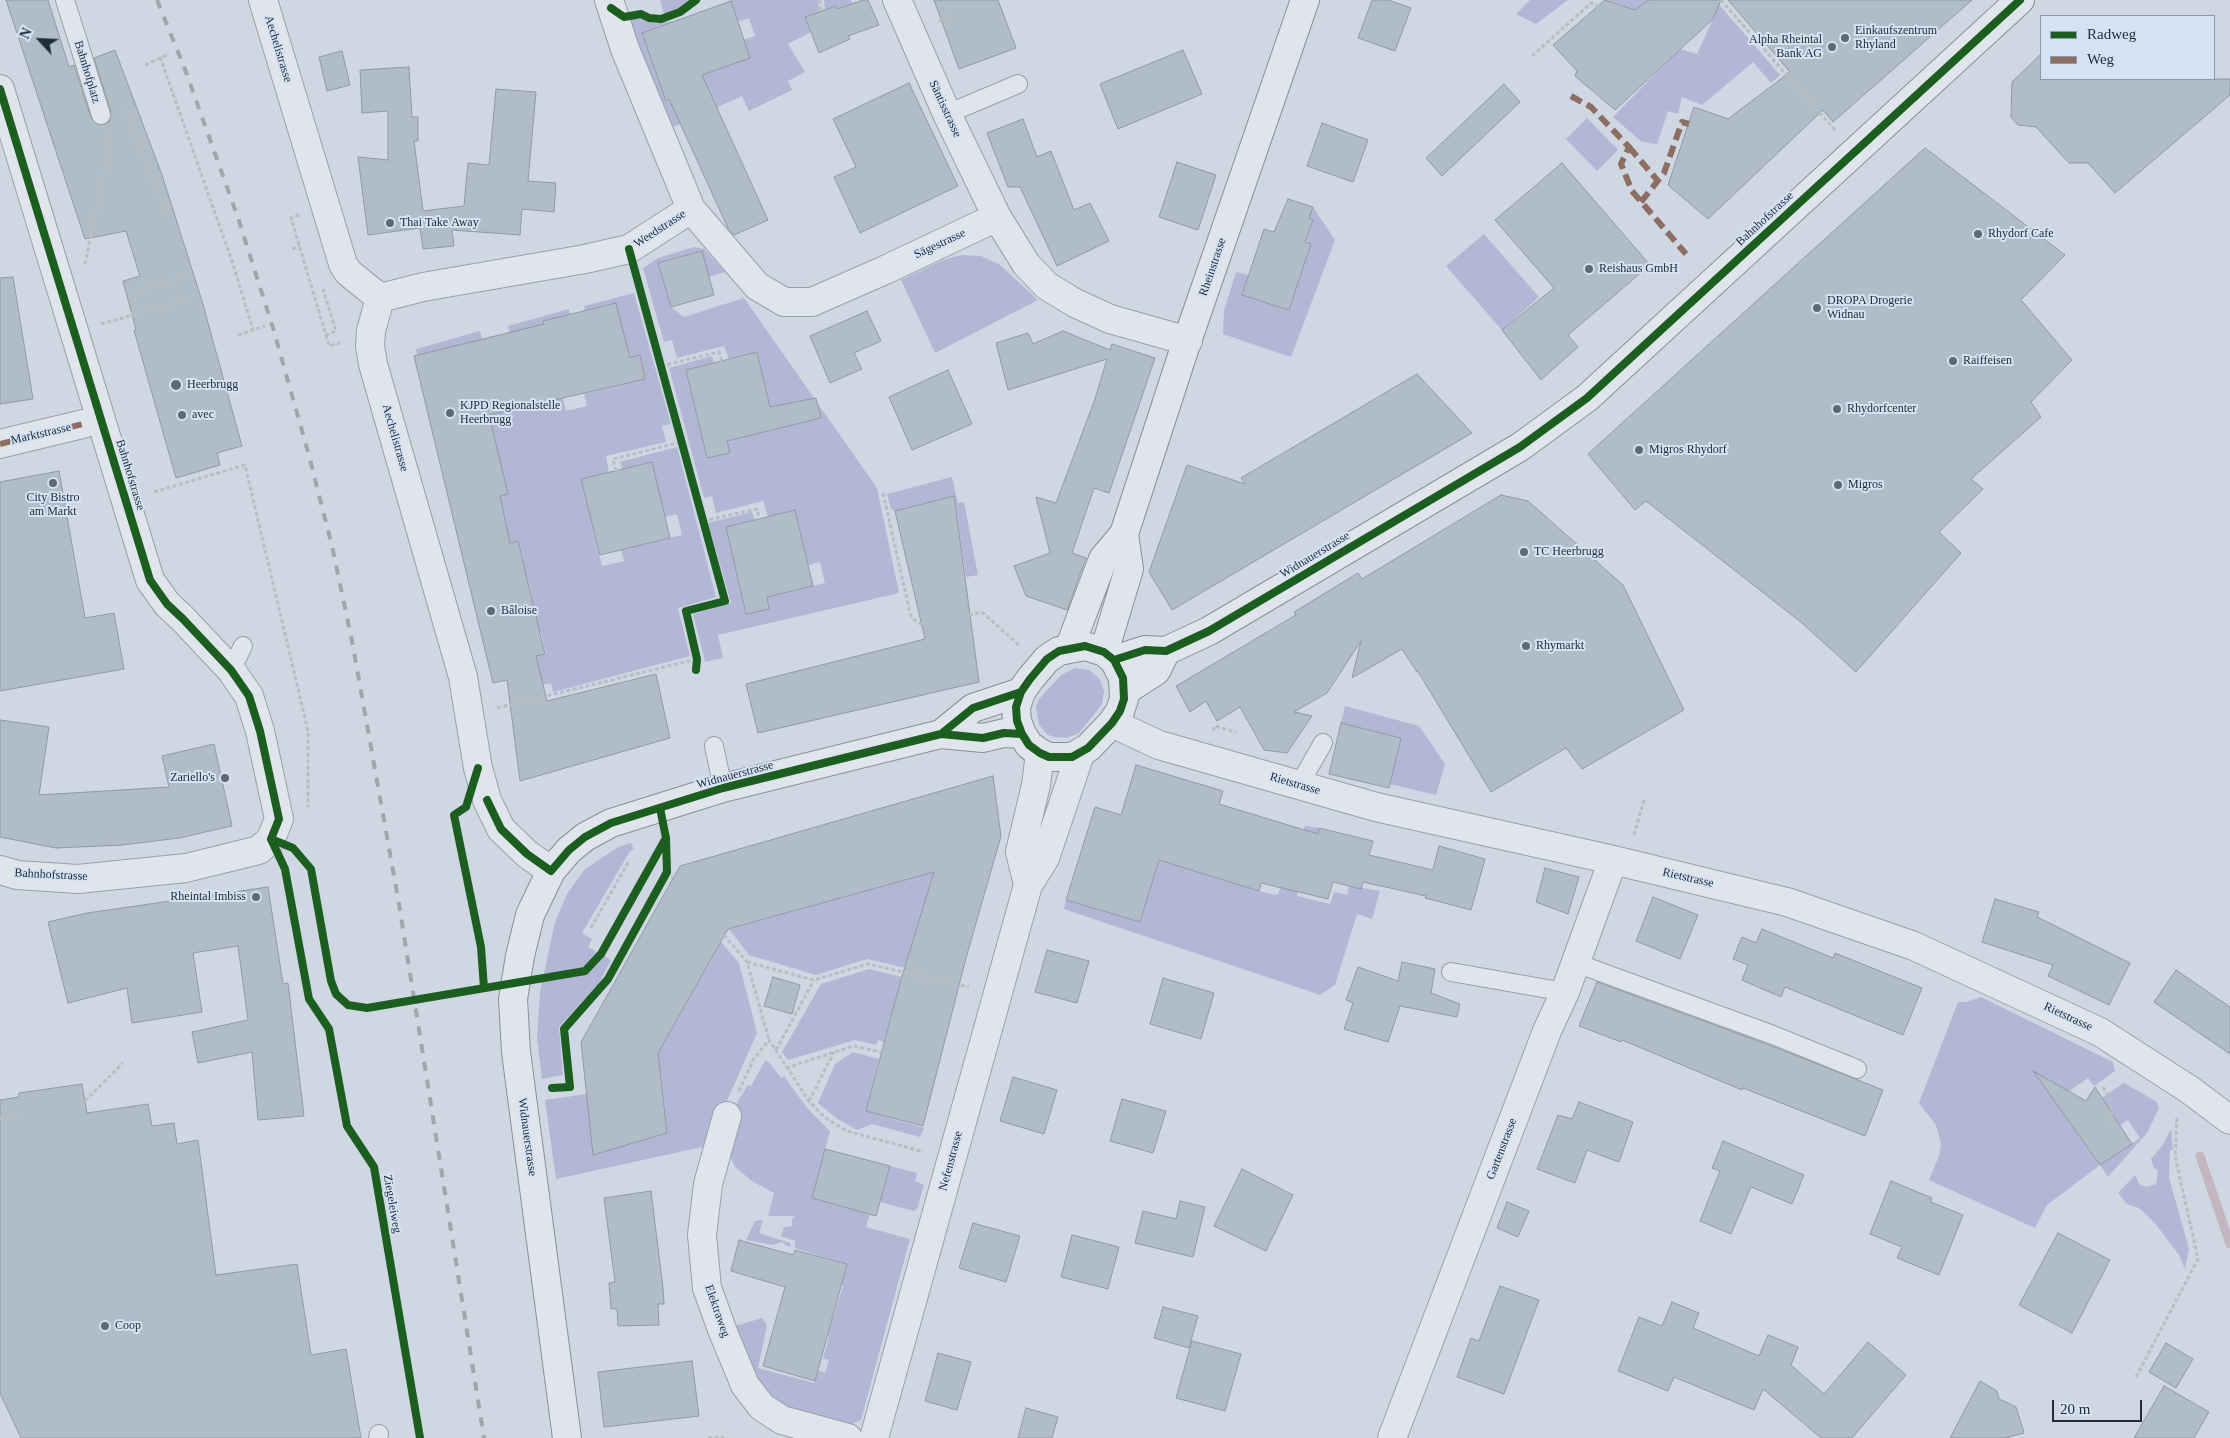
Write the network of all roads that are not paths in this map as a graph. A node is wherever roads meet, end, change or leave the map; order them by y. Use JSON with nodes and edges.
{"nodes":[{"id":1,"x":65,"y":0,"type":"edge"},
{"id":2,"x":263,"y":0,"type":"edge"},
{"id":3,"x":609,"y":0,"type":"edge"},
{"id":4,"x":897,"y":0,"type":"edge"},
{"id":5,"x":1305,"y":0,"type":"edge"},
{"id":6,"x":2020,"y":0,"type":"edge"},
{"id":7,"x":1018,"y":84,"type":"dead end"},
{"id":8,"x":0,"y":89,"type":"edge"},
{"id":9,"x":947,"y":114,"type":"junction"},
{"id":10,"x":101,"y":115,"type":"dead end"},
{"id":11,"x":691,"y":210,"type":"junction"},
{"id":12,"x":997,"y":217,"type":"junction"},
{"id":13,"x":380,"y":298,"type":"junction"},
{"id":14,"x":1188,"y":341,"type":"junction"},
{"id":15,"x":83,"y":424,"type":"dead end"},
{"id":16,"x":0,"y":444,"type":"edge"},
{"id":17,"x":1520,"y":447,"type":"joint"},
{"id":18,"x":1124,"y":534,"type":"junction"},
{"id":19,"x":1069,"y":649,"type":"junction"},
{"id":20,"x":1166,"y":651,"type":"junction"},
{"id":21,"x":1109,"y":656,"type":"junction"},
{"id":22,"x":1125,"y":691,"type":"junction"},
{"id":23,"x":1021,"y":692,"type":"junction"},
{"id":24,"x":1112,"y":723,"type":"junction"},
{"id":25,"x":942,"y":734,"type":"junction"},
{"id":26,"x":1323,"y":743,"type":"dead end"},
{"id":27,"x":1031,"y":744,"type":"junction"},
{"id":28,"x":714,"y":746,"type":"dead end"},
{"id":29,"x":1080,"y":754,"type":"junction"},
{"id":30,"x":1299,"y":785,"type":"junction"},
{"id":31,"x":723,"y":788,"type":"junction"},
{"id":32,"x":1613,"y":860,"type":"junction"},
{"id":33,"x":0,"y":870,"type":"edge"},
{"id":34,"x":551,"y":871,"type":"junction"},
{"id":35,"x":1028,"y":885,"type":"junction"},
{"id":36,"x":1576,"y":963,"type":"junction"},
{"id":37,"x":1451,"y":972,"type":"dead end"},
{"id":38,"x":1565,"y":992,"type":"junction"},
{"id":39,"x":1857,"y":1069,"type":"dead end"},
{"id":40,"x":727,"y":1116,"type":"road end"},
{"id":41,"x":2230,"y":1120,"type":"edge"},
{"id":42,"x":566,"y":1438,"type":"edge"},
{"id":43,"x":848,"y":1438,"type":"edge"},
{"id":44,"x":874,"y":1438,"type":"edge"},
{"id":45,"x":1392,"y":1438,"type":"edge"}],
"edges":[{"from":1,"to":10,"type":"lane","name":"Bahnhofplatz"},
{"from":2,"to":13,"type":"street","name":"Aechelistrasse"},
{"from":3,"to":11,"type":"street","name":"Weedstrasse"},
{"from":4,"to":9,"type":"street","name":"Säntisstrasse"},
{"from":5,"to":14,"type":"street","name":"Rheinstrasse"},
{"from":6,"to":17,"type":"street","name":"Bahnhofstrasse"},
{"from":7,"to":9,"type":"lane"},
{"from":8,"to":33,"type":"street","name":"Bahnhofstrasse"},
{"from":9,"to":12,"type":"street","name":"Säntisstrasse"},
{"from":11,"to":12,"type":"street","name":"Sägestrasse"},
{"from":11,"to":13,"type":"street","name":"Weedstrasse"},
{"from":12,"to":14,"type":"street"},
{"from":13,"to":34,"type":"street","name":"Aechelistrasse"},
{"from":14,"to":18,"type":"street","name":"Rheinstrasse"},
{"from":15,"to":16,"type":"street","name":"Marktstrasse"},
{"from":17,"to":20,"type":"street","name":"Widnauerstrasse"},
{"from":18,"to":19,"type":"street","name":"Rheinstrasse"},
{"from":18,"to":21,"type":"street","name":"Rheinstrasse"},
{"from":19,"to":21,"type":"street"},
{"from":19,"to":23,"type":"street"},
{"from":20,"to":21,"type":"street","name":"Widnauerstrasse"},
{"from":20,"to":22,"type":"street"},
{"from":21,"to":22,"type":"street"},
{"from":22,"to":24,"type":"street"},
{"from":23,"to":25,"type":"street","name":"Widnauerstrasse"},
{"from":23,"to":27,"type":"street"},
{"from":24,"to":29,"type":"street"},
{"from":24,"to":30,"type":"street","name":"Rietstrasse"},
{"from":25,"to":27,"type":"street","name":"Widnauerstrasse"},
{"from":25,"to":31,"type":"street","name":"Widnauerstrasse"},
{"from":26,"to":30,"type":"lane"},
{"from":27,"to":29,"type":"street"},
{"from":27,"to":35,"type":"street","name":"Nefenstrasse"},
{"from":28,"to":31,"type":"lane"},
{"from":29,"to":35,"type":"street","name":"Nefenstrasse"},
{"from":30,"to":32,"type":"street","name":"Rietstrasse"},
{"from":31,"to":34,"type":"street","name":"Widnauerstrasse"},
{"from":32,"to":36,"type":"street","name":"Gartenstrasse"},
{"from":32,"to":41,"type":"street","name":"Rietstrasse"},
{"from":34,"to":42,"type":"street","name":"Widnauerstrasse"},
{"from":35,"to":44,"type":"street","name":"Nefenstrasse"},
{"from":36,"to":38,"type":"street","name":"Gartenstrasse"},
{"from":36,"to":39,"type":"lane"},
{"from":37,"to":38,"type":"lane"},
{"from":38,"to":45,"type":"street","name":"Gartenstrasse"},
{"from":40,"to":43,"type":"street","name":"Elektraweg"}]}
